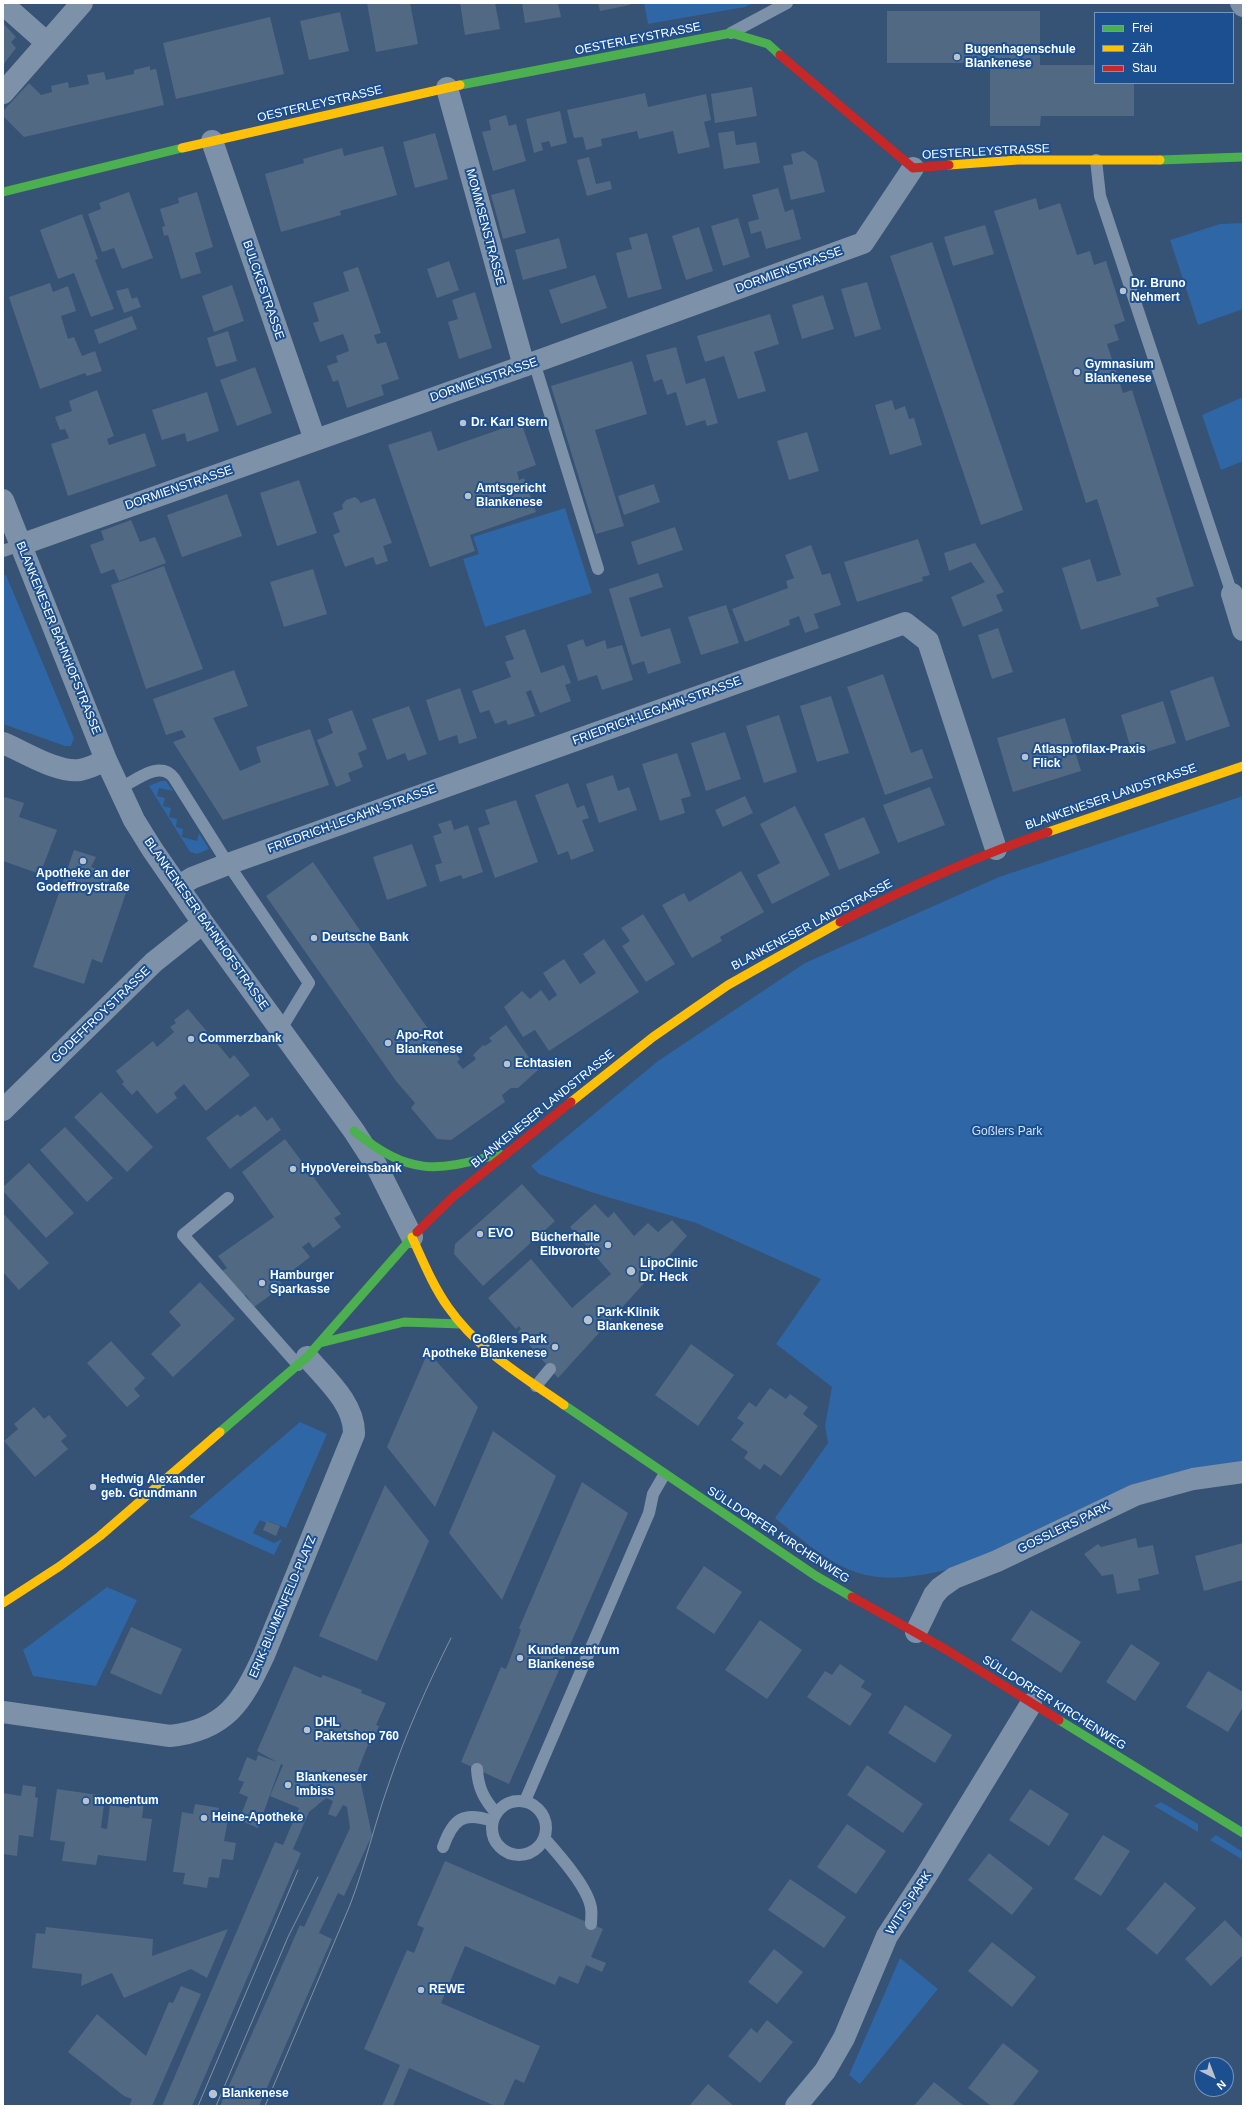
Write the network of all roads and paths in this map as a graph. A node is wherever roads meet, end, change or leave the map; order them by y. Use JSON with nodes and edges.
{"nodes":[{"id":1,"x":82,"y":3,"type":"edge"},
{"id":2,"x":787,"y":3,"type":"edge"},
{"id":3,"x":1241,"y":3,"type":"edge"},
{"id":4,"x":3,"y":4,"type":"edge"},
{"id":5,"x":1243,"y":6,"type":"edge"},
{"id":6,"x":731,"y":33,"type":"junction"},
{"id":7,"x":46,"y":43,"type":"junction"},
{"id":8,"x":447,"y":88,"type":"junction"},
{"id":9,"x":3,"y":93,"type":"edge"},
{"id":10,"x":212,"y":141,"type":"junction"},
{"id":11,"x":1243,"y":157,"type":"edge"},
{"id":12,"x":1096,"y":160,"type":"junction"},
{"id":13,"x":913,"y":168,"type":"junction"},
{"id":14,"x":3,"y":192,"type":"edge"},
{"id":15,"x":529,"y":364,"type":"junction"},
{"id":16,"x":315,"y":440,"type":"junction"},
{"id":17,"x":3,"y":500,"type":"edge"},
{"id":18,"x":11,"y":548,"type":"edge"},
{"id":19,"x":598,"y":569,"type":"dead end"},
{"id":20,"x":1232,"y":594,"type":"joint"},
{"id":21,"x":1243,"y":630,"type":"edge"},
{"id":22,"x":3,"y":743,"type":"edge"},
{"id":23,"x":106,"y":760,"type":"junction"},
{"id":24,"x":1243,"y":766,"type":"edge"},
{"id":25,"x":119,"y":789,"type":"junction"},
{"id":26,"x":996,"y":849,"type":"junction"},
{"id":27,"x":228,"y":864,"type":"junction"},
{"id":28,"x":178,"y":887,"type":"junction"},
{"id":29,"x":203,"y":923,"type":"junction"},
{"id":30,"x":281,"y":1029,"type":"junction"},
{"id":31,"x":3,"y":1110,"type":"edge"},
{"id":32,"x":354,"y":1131,"type":"junction"},
{"id":33,"x":507,"y":1152,"type":"junction"},
{"id":34,"x":228,"y":1198,"type":"dead end"},
{"id":35,"x":412,"y":1237,"type":"junction"},
{"id":36,"x":461,"y":1324,"type":"junction"},
{"id":37,"x":308,"y":1355,"type":"junction"},
{"id":38,"x":550,"y":1369,"type":"dead end"},
{"id":39,"x":536,"y":1386,"type":"junction"},
{"id":40,"x":1243,"y":1472,"type":"edge"},
{"id":41,"x":664,"y":1475,"type":"junction"},
{"id":42,"x":4,"y":1603,"type":"edge"},
{"id":43,"x":916,"y":1632,"type":"junction"},
{"id":44,"x":1031,"y":1704,"type":"junction"},
{"id":45,"x":3,"y":1712,"type":"edge"},
{"id":46,"x":477,"y":1769,"type":"dead end"},
{"id":47,"x":525,"y":1801,"type":"junction"},
{"id":48,"x":494,"y":1817,"type":"junction"},
{"id":49,"x":1243,"y":1833,"type":"edge"},
{"id":50,"x":544,"y":1838,"type":"junction"},
{"id":51,"x":443,"y":1846,"type":"dead end"},
{"id":52,"x":591,"y":1924,"type":"dead end"},
{"id":53,"x":796,"y":2106,"type":"edge"}],
"edges":[{"from":1,"to":7,"type":"street"},
{"from":2,"to":6,"type":"lane"},
{"from":3,"to":5,"type":"street"},
{"from":4,"to":7,"type":"street"},
{"from":6,"to":8,"type":"street","name":"OESTERLEYSTRASSE"},
{"from":6,"to":13,"type":"street","name":"OESTERLEYSTRASSE"},
{"from":7,"to":9,"type":"street"},
{"from":8,"to":10,"type":"street","name":"OESTERLEYSTRASSE"},
{"from":8,"to":15,"type":"street","name":"MOMMSENSTRASSE"},
{"from":10,"to":14,"type":"street","name":"OESTERLEYSTRASSE"},
{"from":10,"to":16,"type":"street","name":"BULCKESTRASSE"},
{"from":11,"to":12,"type":"street","name":"OESTERLEYSTRASSE"},
{"from":12,"to":13,"type":"street","name":"OESTERLEYSTRASSE"},
{"from":12,"to":20,"type":"lane"},
{"from":13,"to":15,"type":"street","name":"DORMIENSTRASSE"},
{"from":15,"to":16,"type":"street","name":"DORMIENSTRASSE"},
{"from":15,"to":19,"type":"lane"},
{"from":16,"to":18,"type":"street","name":"DORMIENSTRASSE"},
{"from":17,"to":18,"type":"street","name":"BLANKENESER BAHNHOFSTRASSE"},
{"from":18,"to":23,"type":"street","name":"BLANKENESER BAHNHOFSTRASSE"},
{"from":20,"to":21,"type":"street"},
{"from":22,"to":23,"type":"street"},
{"from":23,"to":25,"type":"street","name":"BLANKENESER BAHNHOFSTRASSE"},
{"from":24,"to":26,"type":"street","name":"BLANKENESER LANDSTRASSE"},
{"from":25,"to":27,"type":"lane"},
{"from":25,"to":28,"type":"street","name":"BLANKENESER BAHNHOFSTRASSE"},
{"from":26,"to":27,"type":"street","name":"FRIEDRICH-LEGAHN-STRASSE"},
{"from":26,"to":33,"type":"street","name":"BLANKENESER LANDSTRASSE"},
{"from":27,"to":28,"type":"street","name":"FRIEDRICH-LEGAHN-STRASSE"},
{"from":27,"to":30,"type":"lane"},
{"from":28,"to":29,"type":"street","name":"BLANKENESER BAHNHOFSTRASSE"},
{"from":29,"to":30,"type":"street","name":"BLANKENESER BAHNHOFSTRASSE"},
{"from":29,"to":31,"type":"street","name":"GODEFFROYSTRASSE"},
{"from":30,"to":32,"type":"street","name":"BLANKENESER BAHNHOFSTRASSE"},
{"from":32,"to":33,"type":"street"},
{"from":32,"to":35,"type":"street","name":"BLANKENESER BAHNHOFSTRASSE"},
{"from":33,"to":35,"type":"street","name":"BLANKENESER LANDSTRASSE"},
{"from":34,"to":37,"type":"lane"},
{"from":35,"to":36,"type":"street","name":"SÜLLDORFER KIRCHENWEG"},
{"from":35,"to":37,"type":"street"},
{"from":36,"to":37,"type":"street"},
{"from":36,"to":39,"type":"street","name":"SÜLLDORFER KIRCHENWEG"},
{"from":37,"to":42,"type":"street"},
{"from":37,"to":45,"type":"street","name":"ERIK-BLUMENFELD-PLATZ"},
{"from":38,"to":39,"type":"lane"},
{"from":39,"to":41,"type":"street","name":"SÜLLDORFER KIRCHENWEG"},
{"from":40,"to":43,"type":"street","name":"GOSSLERS PARK"},
{"from":41,"to":43,"type":"street","name":"SÜLLDORFER KIRCHENWEG"},
{"from":41,"to":47,"type":"lane"},
{"from":43,"to":44,"type":"street","name":"SÜLLDORFER KIRCHENWEG"},
{"from":44,"to":49,"type":"street","name":"SÜLLDORFER KIRCHENWEG"},
{"from":44,"to":53,"type":"street","name":"WITTS PARK"},
{"from":46,"to":48,"type":"lane"},
{"from":47,"to":48,"type":"lane"},
{"from":47,"to":50,"type":"lane"},
{"from":48,"to":50,"type":"lane"},
{"from":48,"to":51,"type":"lane"},
{"from":50,"to":52,"type":"lane"}]}
